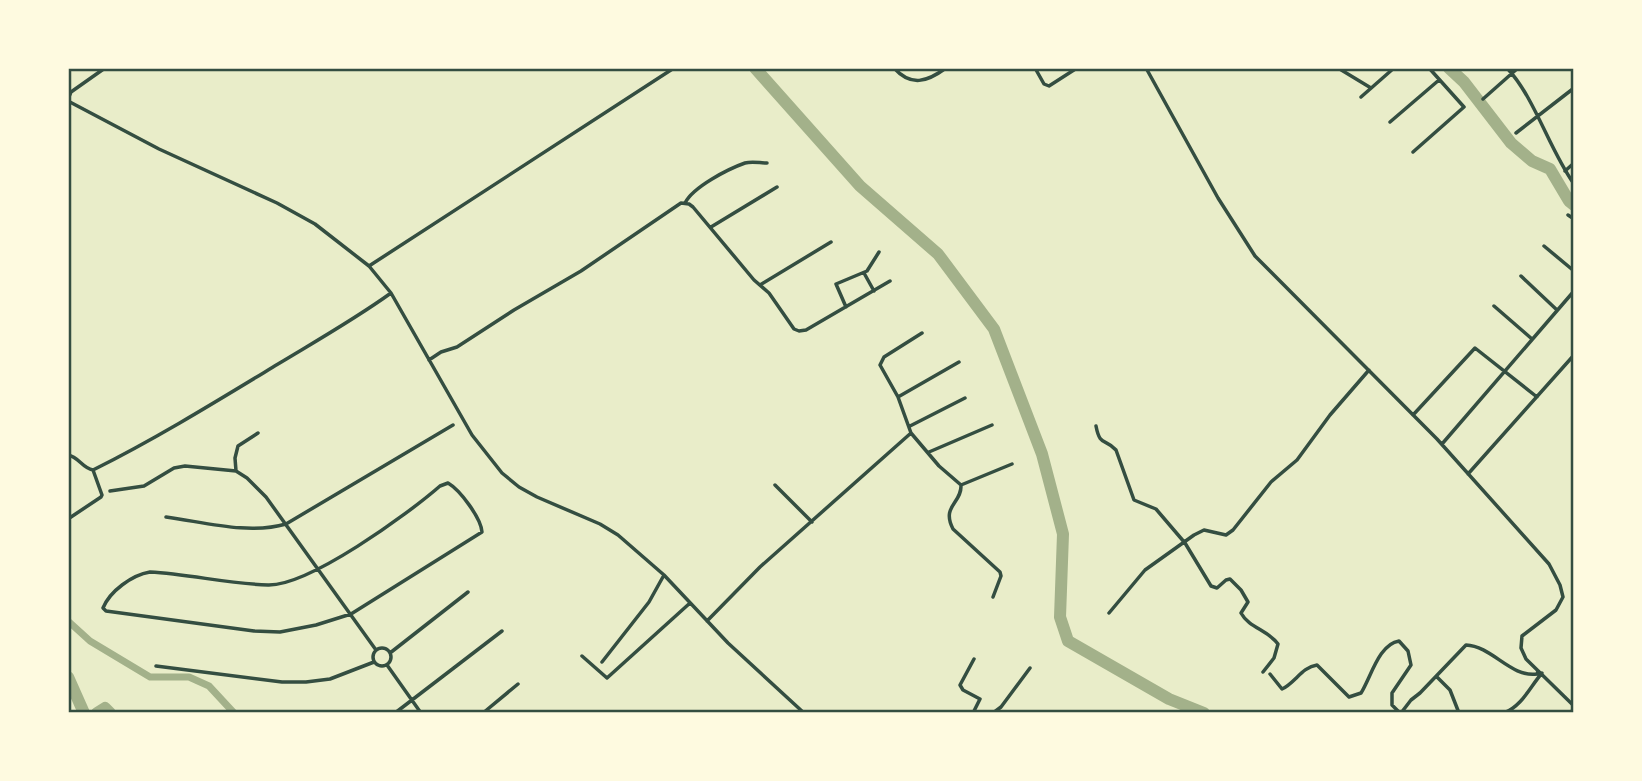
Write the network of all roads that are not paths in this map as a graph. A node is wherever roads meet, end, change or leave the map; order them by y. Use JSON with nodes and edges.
{"nodes":[{"id":1,"x":105,"y":68,"type":"edge"},
{"id":2,"x":674,"y":68,"type":"edge"},
{"id":3,"x":894,"y":68,"type":"edge"},
{"id":4,"x":946,"y":68,"type":"edge"},
{"id":5,"x":1035,"y":68,"type":"edge"},
{"id":6,"x":1077,"y":68,"type":"edge"},
{"id":7,"x":1146,"y":68,"type":"edge"},
{"id":8,"x":1338,"y":68,"type":"edge"},
{"id":9,"x":1394,"y":68,"type":"edge"},
{"id":10,"x":1429,"y":68,"type":"edge"},
{"id":11,"x":1507,"y":68,"type":"edge"},
{"id":12,"x":1518,"y":68,"type":"edge"},
{"id":13,"x":1512,"y":74,"type":"junction"},
{"id":14,"x":1440,"y":80,"type":"junction"},
{"id":15,"x":1371,"y":88,"type":"junction"},
{"id":16,"x":1574,"y":88,"type":"edge"},
{"id":17,"x":1361,"y":97,"type":"dead end"},
{"id":18,"x":1483,"y":99,"type":"dead end"},
{"id":19,"x":68,"y":100,"type":"edge"},
{"id":20,"x":1538,"y":118,"type":"junction"},
{"id":21,"x":1390,"y":122,"type":"dead end"},
{"id":22,"x":1516,"y":133,"type":"dead end"},
{"id":23,"x":1413,"y":152,"type":"dead end"},
{"id":24,"x":767,"y":163,"type":"dead end"},
{"id":25,"x":1574,"y":163,"type":"edge"},
{"id":26,"x":1565,"y":171,"type":"junction"},
{"id":27,"x":1574,"y":184,"type":"edge"},
{"id":28,"x":777,"y":187,"type":"dead end"},
{"id":29,"x":685,"y":203,"type":"junction"},
{"id":30,"x":1568,"y":215,"type":"dead end"},
{"id":31,"x":1574,"y":219,"type":"edge"},
{"id":32,"x":711,"y":227,"type":"junction"},
{"id":33,"x":831,"y":242,"type":"dead end"},
{"id":34,"x":1544,"y":246,"type":"dead end"},
{"id":35,"x":879,"y":252,"type":"dead end"},
{"id":36,"x":369,"y":266,"type":"junction"},
{"id":37,"x":1574,"y":271,"type":"edge"},
{"id":38,"x":864,"y":273,"type":"junction"},
{"id":39,"x":1521,"y":276,"type":"dead end"},
{"id":40,"x":891,"y":281,"type":"dead end"},
{"id":41,"x":760,"y":285,"type":"junction"},
{"id":42,"x":1574,"y":290,"type":"edge"},
{"id":43,"x":873,"y":291,"type":"junction"},
{"id":44,"x":391,"y":293,"type":"junction"},
{"id":45,"x":1494,"y":306,"type":"dead end"},
{"id":46,"x":846,"y":307,"type":"junction"},
{"id":47,"x":1557,"y":310,"type":"junction"},
{"id":48,"x":922,"y":333,"type":"dead end"},
{"id":49,"x":1532,"y":339,"type":"junction"},
{"id":50,"x":1574,"y":355,"type":"edge"},
{"id":51,"x":429,"y":360,"type":"junction"},
{"id":52,"x":959,"y":362,"type":"dead end"},
{"id":53,"x":1369,"y":370,"type":"junction"},
{"id":54,"x":1505,"y":371,"type":"junction"},
{"id":55,"x":898,"y":397,"type":"junction"},
{"id":56,"x":1537,"y":397,"type":"junction"},
{"id":57,"x":965,"y":398,"type":"dead end"},
{"id":58,"x":1413,"y":415,"type":"junction"},
{"id":59,"x":453,"y":425,"type":"dead end"},
{"id":60,"x":992,"y":425,"type":"dead end"},
{"id":61,"x":910,"y":426,"type":"junction"},
{"id":62,"x":1096,"y":426,"type":"dead end"},
{"id":63,"x":258,"y":433,"type":"dead end"},
{"id":64,"x":911,"y":433,"type":"junction"},
{"id":65,"x":1442,"y":444,"type":"junction"},
{"id":66,"x":929,"y":453,"type":"junction"},
{"id":67,"x":68,"y":455,"type":"edge"},
{"id":68,"x":1012,"y":464,"type":"dead end"},
{"id":69,"x":93,"y":470,"type":"junction"},
{"id":70,"x":236,"y":471,"type":"junction"},
{"id":71,"x":1468,"y":474,"type":"junction"},
{"id":72,"x":775,"y":485,"type":"dead end"},
{"id":73,"x":961,"y":485,"type":"junction"},
{"id":74,"x":110,"y":491,"type":"dead end"},
{"id":75,"x":166,"y":517,"type":"dead end"},
{"id":76,"x":68,"y":519,"type":"edge"},
{"id":77,"x":813,"y":522,"type":"junction"},
{"id":78,"x":286,"y":524,"type":"junction"},
{"id":79,"x":1185,"y":543,"type":"junction"},
{"id":80,"x":319,"y":569,"type":"junction"},
{"id":81,"x":664,"y":575,"type":"junction"},
{"id":82,"x":468,"y":592,"type":"dead end"},
{"id":83,"x":993,"y":597,"type":"dead end"},
{"id":84,"x":690,"y":603,"type":"junction"},
{"id":85,"x":1109,"y":613,"type":"dead end"},
{"id":86,"x":351,"y":614,"type":"junction"},
{"id":87,"x":707,"y":621,"type":"junction"},
{"id":88,"x":502,"y":631,"type":"dead end"},
{"id":89,"x":376,"y":650,"type":"junction"},
{"id":90,"x":390,"y":653,"type":"junction"},
{"id":91,"x":582,"y":656,"type":"dead end"},
{"id":92,"x":974,"y":659,"type":"dead end"},
{"id":93,"x":374,"y":662,"type":"junction"},
{"id":94,"x":601,"y":662,"type":"dead end"},
{"id":95,"x":387,"y":665,"type":"junction"},
{"id":96,"x":156,"y":666,"type":"dead end"},
{"id":97,"x":1030,"y":668,"type":"dead end"},
{"id":98,"x":1540,"y":671,"type":"junction"},
{"id":99,"x":1264,"y":672,"type":"dead end"},
{"id":100,"x":1270,"y":674,"type":"dead end"},
{"id":101,"x":1437,"y":676,"type":"junction"},
{"id":102,"x":518,"y":684,"type":"dead end"},
{"id":103,"x":413,"y":701,"type":"junction"},
{"id":104,"x":1574,"y":707,"type":"edge"},
{"id":105,"x":396,"y":713,"type":"edge"},
{"id":106,"x":421,"y":713,"type":"edge"},
{"id":107,"x":484,"y":713,"type":"edge"},
{"id":108,"x":804,"y":713,"type":"edge"},
{"id":109,"x":972,"y":713,"type":"edge"},
{"id":110,"x":993,"y":713,"type":"edge"},
{"id":111,"x":1400,"y":713,"type":"edge"},
{"id":112,"x":1459,"y":713,"type":"edge"},
{"id":113,"x":1504,"y":713,"type":"edge"},
{"id":114,"x":1570,"y":713,"type":"edge"}],
"edges":[{"from":1,"to":19,"type":"street"},
{"from":2,"to":36,"type":"street"},
{"from":3,"to":4,"type":"street"},
{"from":5,"to":6,"type":"street"},
{"from":7,"to":53,"type":"street"},
{"from":8,"to":15,"type":"street"},
{"from":9,"to":15,"type":"street"},
{"from":10,"to":14,"type":"street"},
{"from":11,"to":13,"type":"street"},
{"from":12,"to":13,"type":"street"},
{"from":13,"to":18,"type":"street"},
{"from":13,"to":20,"type":"street"},
{"from":14,"to":21,"type":"street"},
{"from":14,"to":23,"type":"street"},
{"from":15,"to":17,"type":"street"},
{"from":16,"to":20,"type":"street"},
{"from":19,"to":36,"type":"street"},
{"from":20,"to":22,"type":"street"},
{"from":20,"to":26,"type":"street"},
{"from":24,"to":29,"type":"street"},
{"from":25,"to":26,"type":"street"},
{"from":26,"to":27,"type":"street"},
{"from":28,"to":32,"type":"street"},
{"from":29,"to":32,"type":"street"},
{"from":29,"to":51,"type":"street"},
{"from":30,"to":31,"type":"street"},
{"from":32,"to":41,"type":"street"},
{"from":33,"to":41,"type":"street"},
{"from":34,"to":37,"type":"street"},
{"from":35,"to":38,"type":"street"},
{"from":36,"to":44,"type":"street"},
{"from":38,"to":43,"type":"street"},
{"from":38,"to":46,"type":"street"},
{"from":39,"to":47,"type":"street"},
{"from":40,"to":43,"type":"street"},
{"from":41,"to":46,"type":"street"},
{"from":42,"to":47,"type":"street"},
{"from":43,"to":46,"type":"street"},
{"from":44,"to":51,"type":"street"},
{"from":44,"to":69,"type":"street"},
{"from":45,"to":49,"type":"street"},
{"from":47,"to":49,"type":"street"},
{"from":48,"to":55,"type":"street"},
{"from":49,"to":54,"type":"street"},
{"from":50,"to":56,"type":"street"},
{"from":51,"to":81,"type":"street"},
{"from":52,"to":55,"type":"street"},
{"from":53,"to":58,"type":"street"},
{"from":53,"to":79,"type":"street"},
{"from":54,"to":56,"type":"street"},
{"from":54,"to":58,"type":"street"},
{"from":54,"to":65,"type":"street"},
{"from":55,"to":61,"type":"street"},
{"from":56,"to":71,"type":"street"},
{"from":57,"to":61,"type":"street"},
{"from":58,"to":65,"type":"street"},
{"from":59,"to":78,"type":"street"},
{"from":60,"to":66,"type":"street"},
{"from":61,"to":64,"type":"street"},
{"from":62,"to":79,"type":"street"},
{"from":63,"to":70,"type":"street"},
{"from":64,"to":66,"type":"street"},
{"from":64,"to":77,"type":"street"},
{"from":65,"to":71,"type":"street"},
{"from":66,"to":73,"type":"street"},
{"from":67,"to":69,"type":"street"},
{"from":68,"to":73,"type":"street"},
{"from":69,"to":76,"type":"street"},
{"from":70,"to":74,"type":"street"},
{"from":70,"to":78,"type":"street"},
{"from":71,"to":98,"type":"street"},
{"from":72,"to":77,"type":"street"},
{"from":73,"to":83,"type":"street"},
{"from":75,"to":78,"type":"street"},
{"from":77,"to":87,"type":"street"},
{"from":78,"to":80,"type":"street"},
{"from":79,"to":85,"type":"street"},
{"from":79,"to":99,"type":"street"},
{"from":80,"to":86,"type":"street"},
{"from":80,"to":86,"type":"street"},
{"from":80,"to":86,"type":"street"},
{"from":81,"to":84,"type":"street"},
{"from":81,"to":94,"type":"street"},
{"from":82,"to":90,"type":"street"},
{"from":84,"to":87,"type":"street"},
{"from":84,"to":91,"type":"street"},
{"from":86,"to":89,"type":"street"},
{"from":87,"to":108,"type":"street"},
{"from":88,"to":103,"type":"street"},
{"from":89,"to":90,"type":"street"},
{"from":89,"to":93,"type":"street"},
{"from":90,"to":95,"type":"street"},
{"from":92,"to":109,"type":"street"},
{"from":93,"to":95,"type":"street"},
{"from":93,"to":96,"type":"street"},
{"from":95,"to":103,"type":"street"},
{"from":97,"to":110,"type":"street"},
{"from":98,"to":101,"type":"street"},
{"from":98,"to":104,"type":"street"},
{"from":98,"to":113,"type":"street"},
{"from":100,"to":111,"type":"street"},
{"from":101,"to":111,"type":"street"},
{"from":101,"to":112,"type":"street"},
{"from":102,"to":107,"type":"street"},
{"from":103,"to":105,"type":"street"},
{"from":103,"to":106,"type":"street"},
{"from":104,"to":114,"type":"street"}]}
